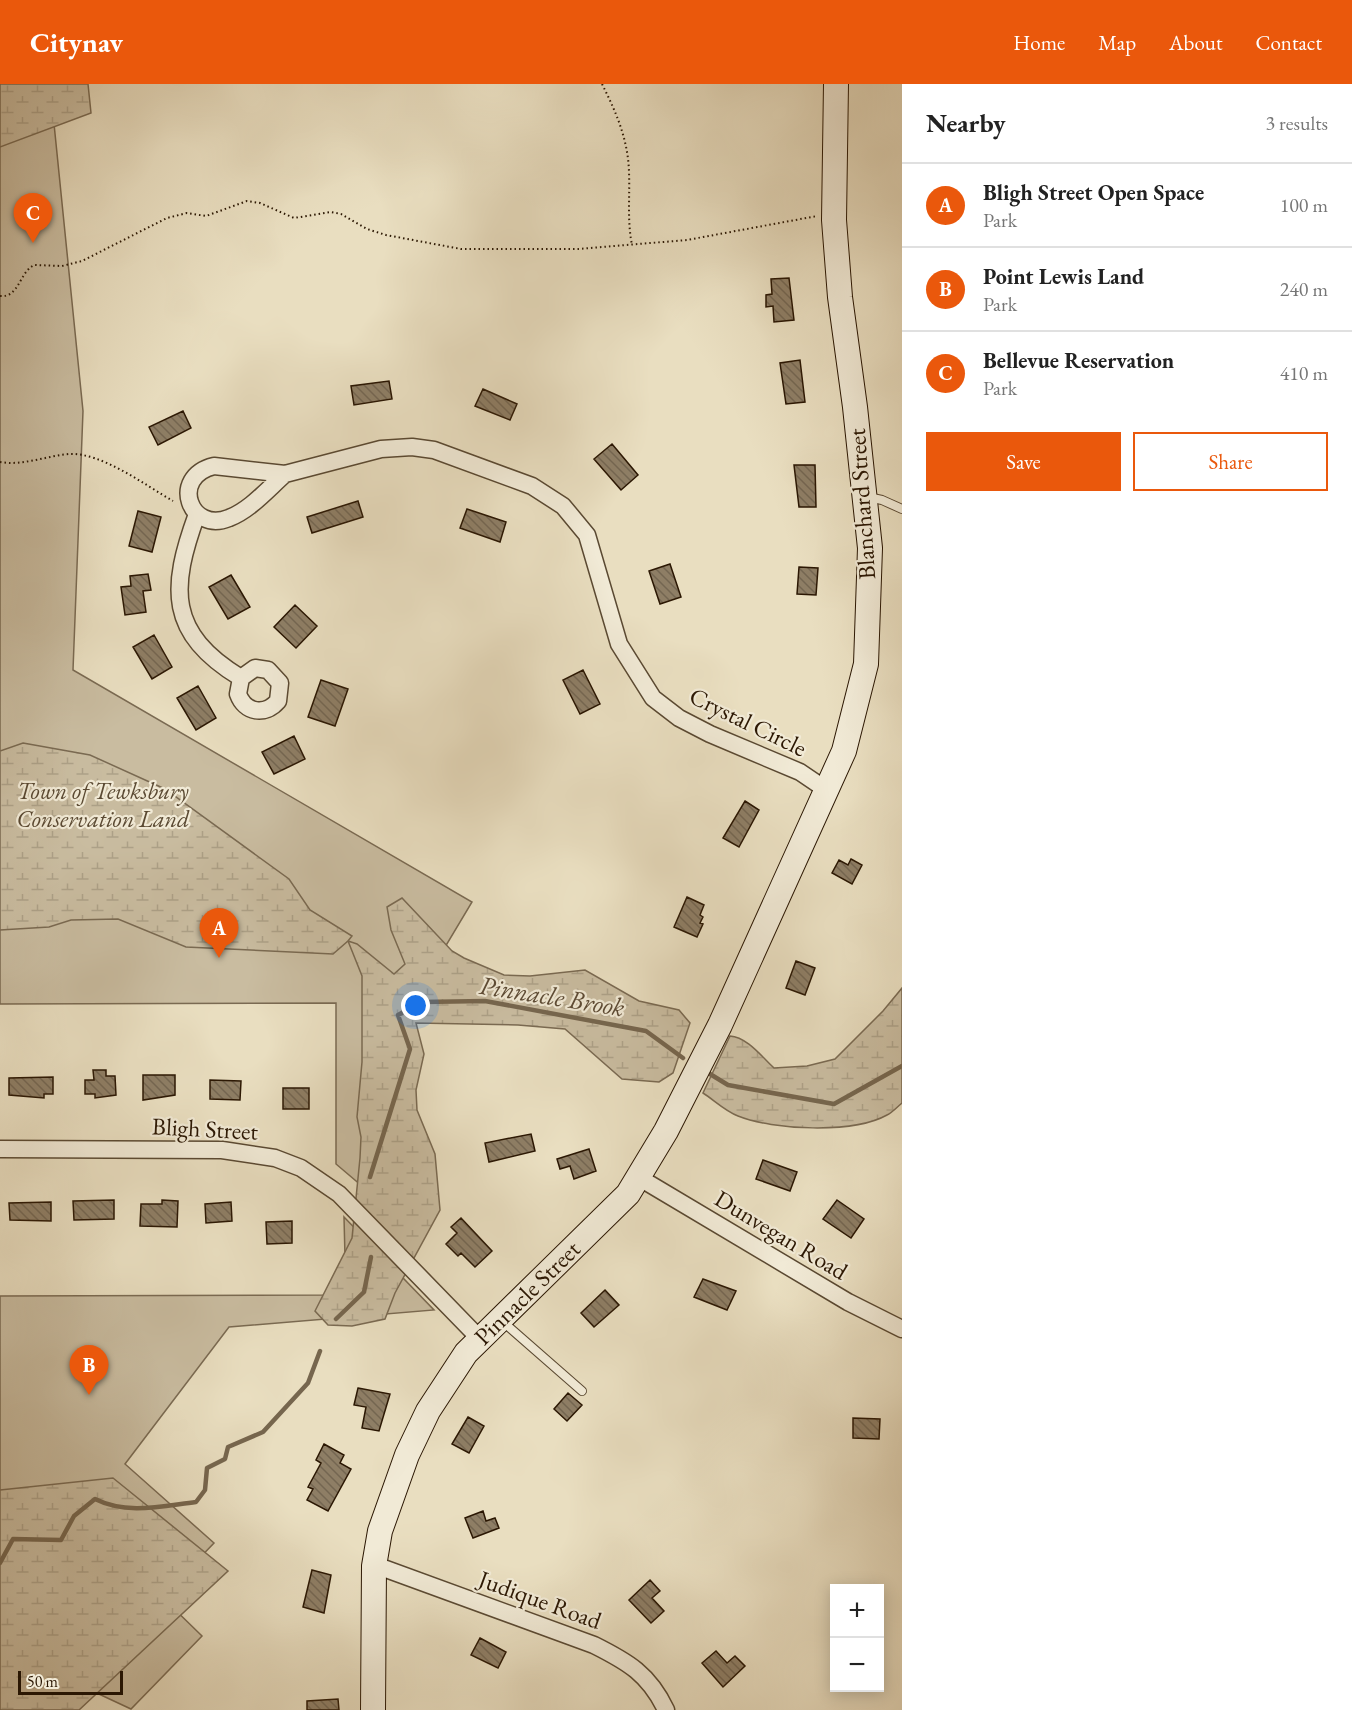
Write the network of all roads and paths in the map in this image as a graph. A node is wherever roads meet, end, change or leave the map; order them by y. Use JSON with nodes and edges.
{"nodes":[{"id":1,"x":602,"y":84,"type":"edge"},
{"id":2,"x":836,"y":84,"type":"edge"},
{"id":3,"x":834,"y":213,"type":"junction"},
{"id":4,"x":632,"y":245,"type":"junction"},
{"id":5,"x":0,"y":296,"type":"edge"},
{"id":6,"x":0,"y":462,"type":"edge"},
{"id":7,"x":285,"y":474,"type":"junction"},
{"id":8,"x":864,"y":497,"type":"junction"},
{"id":9,"x":902,"y":509,"type":"edge"},
{"id":10,"x":194,"y":510,"type":"junction"},
{"id":11,"x":241,"y":678,"type":"dead end"},
{"id":12,"x":828,"y":791,"type":"junction"},
{"id":13,"x":774,"y":907,"type":"joint"},
{"id":14,"x":0,"y":1149,"type":"edge"},
{"id":15,"x":638,"y":1177,"type":"junction"},
{"id":16,"x":500,"y":1319,"type":"junction"},
{"id":17,"x":902,"y":1329,"type":"edge"},
{"id":18,"x":480,"y":1339,"type":"junction"},
{"id":19,"x":582,"y":1391,"type":"dead end"},
{"id":20,"x":375,"y":1565,"type":"junction"},
{"id":21,"x":373,"y":1710,"type":"edge"},
{"id":22,"x":666,"y":1710,"type":"edge"}],
"edges":[{"from":1,"to":4,"type":"path"},
{"from":2,"to":3,"type":"street","name":"Blanchard Street"},
{"from":3,"to":4,"type":"path"},
{"from":3,"to":8,"type":"street","name":"Blanchard Street"},
{"from":4,"to":5,"type":"path"},
{"from":6,"to":10,"type":"path"},
{"from":7,"to":10,"type":"street","name":"Crystal Circle"},
{"from":7,"to":10,"type":"street","name":"Crystal Circle"},
{"from":7,"to":12,"type":"street","name":"Crystal Circle"},
{"from":8,"to":9,"type":"lane"},
{"from":8,"to":12,"type":"street","name":"Blanchard Street"},
{"from":10,"to":11,"type":"street","name":"Crystal Circle"},
{"from":12,"to":13,"type":"street","name":"Blanchard Street"},
{"from":13,"to":15,"type":"street","name":"Pinnacle Street"},
{"from":14,"to":18,"type":"street","name":"Bligh Street"},
{"from":15,"to":16,"type":"street","name":"Pinnacle Street"},
{"from":15,"to":17,"type":"street","name":"Dunvegan Road"},
{"from":16,"to":18,"type":"street","name":"Pinnacle Street"},
{"from":16,"to":19,"type":"lane"},
{"from":18,"to":20,"type":"street","name":"Pinnacle Street"},
{"from":20,"to":21,"type":"street","name":"Pinnacle Street"},
{"from":20,"to":22,"type":"street","name":"Judique Road"}]}
